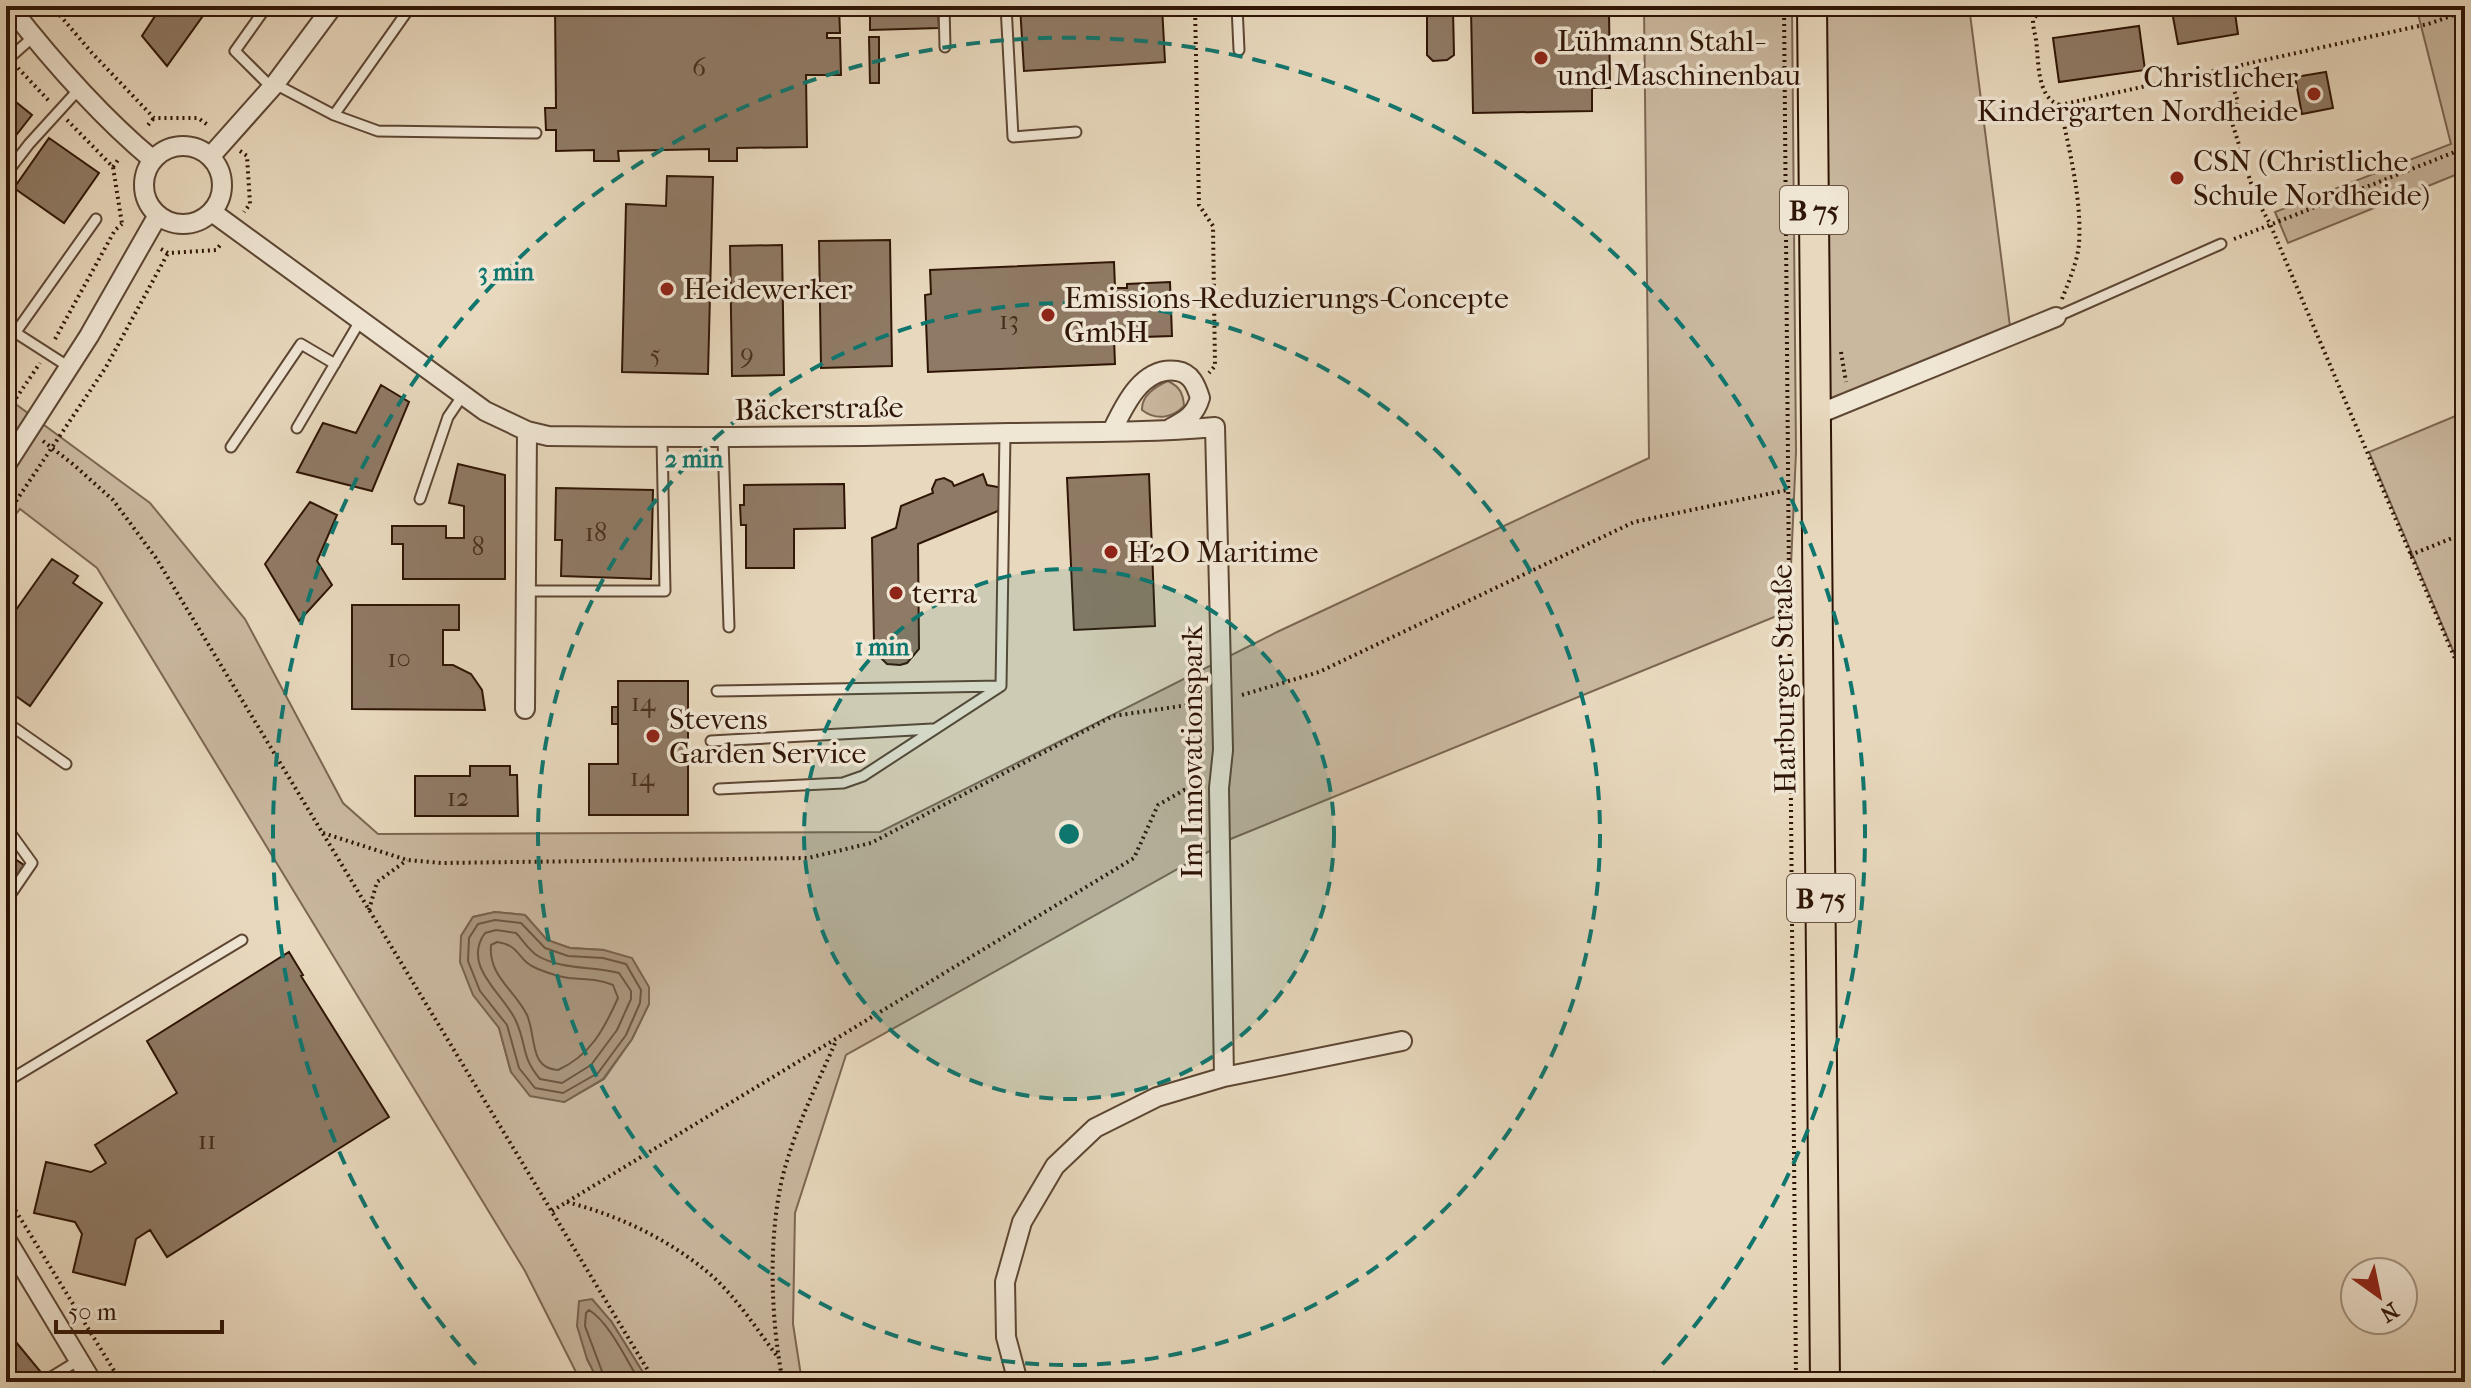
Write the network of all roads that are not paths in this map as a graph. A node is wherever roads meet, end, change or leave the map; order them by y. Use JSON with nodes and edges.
{"nodes":[{"id":1,"x":9,"y":6,"type":"edge"},
{"id":2,"x":267,"y":6,"type":"edge"},
{"id":3,"x":333,"y":6,"type":"edge"},
{"id":4,"x":411,"y":6,"type":"edge"},
{"id":5,"x":944,"y":6,"type":"edge"},
{"id":6,"x":1006,"y":6,"type":"edge"},
{"id":7,"x":1237,"y":6,"type":"edge"},
{"id":8,"x":1812,"y":6,"type":"edge"},
{"id":9,"x":33,"y":37,"type":"junction"},
{"id":10,"x":945,"y":47,"type":"dead end"},
{"id":11,"x":1239,"y":50,"type":"dead end"},
{"id":12,"x":6,"y":61,"type":"edge"},
{"id":13,"x":274,"y":86,"type":"junction"},
{"id":14,"x":80,"y":88,"type":"junction"},
{"id":15,"x":334,"y":115,"type":"junction"},
{"id":16,"x":1076,"y":132,"type":"dead end"},
{"id":17,"x":536,"y":133,"type":"dead end"},
{"id":18,"x":210,"y":157,"type":"junction"},
{"id":19,"x":153,"y":160,"type":"junction"},
{"id":20,"x":6,"y":174,"type":"edge"},
{"id":21,"x":212,"y":212,"type":"junction"},
{"id":22,"x":158,"y":215,"type":"junction"},
{"id":23,"x":96,"y":219,"type":"dead end"},
{"id":24,"x":2221,"y":244,"type":"road end"},
{"id":25,"x":2056,"y":317,"type":"joint"},
{"id":26,"x":360,"y":321,"type":"junction"},
{"id":27,"x":16,"y":333,"type":"junction"},
{"id":28,"x":6,"y":346,"type":"edge"},
{"id":29,"x":335,"y":364,"type":"junction"},
{"id":30,"x":69,"y":367,"type":"junction"},
{"id":31,"x":463,"y":395,"type":"junction"},
{"id":32,"x":1816,"y":415,"type":"junction"},
{"id":33,"x":1215,"y":427,"type":"joint"},
{"id":34,"x":297,"y":428,"type":"dead end"},
{"id":35,"x":527,"y":431,"type":"junction"},
{"id":36,"x":1112,"y":431,"type":"junction"},
{"id":37,"x":1166,"y":431,"type":"junction"},
{"id":38,"x":1005,"y":434,"type":"junction"},
{"id":39,"x":662,"y":438,"type":"junction"},
{"id":40,"x":723,"y":439,"type":"junction"},
{"id":41,"x":231,"y":447,"type":"dead end"},
{"id":42,"x":6,"y":465,"type":"edge"},
{"id":43,"x":420,"y":499,"type":"dead end"},
{"id":44,"x":526,"y":591,"type":"junction"},
{"id":45,"x":729,"y":627,"type":"dead end"},
{"id":46,"x":1001,"y":686,"type":"junction"},
{"id":47,"x":717,"y":691,"type":"dead end"},
{"id":48,"x":525,"y":709,"type":"dead end"},
{"id":49,"x":6,"y":722,"type":"edge"},
{"id":50,"x":935,"y":729,"type":"junction"},
{"id":51,"x":711,"y":741,"type":"dead end"},
{"id":52,"x":66,"y":764,"type":"dead end"},
{"id":53,"x":719,"y":789,"type":"dead end"},
{"id":54,"x":6,"y":827,"type":"edge"},
{"id":55,"x":6,"y":901,"type":"edge"},
{"id":56,"x":242,"y":940,"type":"dead end"},
{"id":57,"x":1402,"y":1041,"type":"dead end"},
{"id":58,"x":1224,"y":1077,"type":"junction"},
{"id":59,"x":6,"y":1082,"type":"edge"},
{"id":60,"x":6,"y":1239,"type":"edge"},
{"id":61,"x":79,"y":1360,"type":"junction"},
{"id":62,"x":48,"y":1379,"type":"dead end"},
{"id":63,"x":92,"y":1382,"type":"edge"},
{"id":64,"x":1018,"y":1382,"type":"edge"},
{"id":65,"x":1825,"y":1382,"type":"edge"}],
"edges":[{"from":1,"to":9,"type":"street"},
{"from":2,"to":13,"type":"lane"},
{"from":3,"to":13,"type":"street"},
{"from":4,"to":15,"type":"lane"},
{"from":5,"to":10,"type":"lane"},
{"from":6,"to":16,"type":"lane"},
{"from":7,"to":11,"type":"lane"},
{"from":8,"to":32,"type":"main road","number":"B 75"},
{"from":9,"to":12,"type":"lane"},
{"from":9,"to":14,"type":"street"},
{"from":13,"to":15,"type":"lane"},
{"from":13,"to":18,"type":"street"},
{"from":14,"to":19,"type":"street"},
{"from":14,"to":20,"type":"lane"},
{"from":15,"to":17,"type":"lane"},
{"from":18,"to":19,"type":"street"},
{"from":18,"to":21,"type":"street"},
{"from":19,"to":22,"type":"street"},
{"from":21,"to":22,"type":"street"},
{"from":21,"to":26,"type":"street","name":"Bäckerstraße"},
{"from":22,"to":30,"type":"street"},
{"from":23,"to":27,"type":"lane"},
{"from":24,"to":25,"type":"lane"},
{"from":25,"to":32,"type":"street"},
{"from":26,"to":29,"type":"lane"},
{"from":26,"to":31,"type":"street","name":"Bäckerstraße"},
{"from":27,"to":28,"type":"lane"},
{"from":27,"to":30,"type":"lane"},
{"from":29,"to":34,"type":"lane"},
{"from":29,"to":41,"type":"lane"},
{"from":30,"to":42,"type":"street"},
{"from":31,"to":35,"type":"street","name":"Bäckerstraße"},
{"from":31,"to":43,"type":"lane"},
{"from":32,"to":65,"type":"main road","name":"Harburger Straße","number":"B 75"},
{"from":33,"to":37,"type":"street","name":"Bäckerstraße"},
{"from":33,"to":58,"type":"street","name":"Im Innovationspark"},
{"from":35,"to":39,"type":"street","name":"Bäckerstraße"},
{"from":35,"to":44,"type":"street"},
{"from":36,"to":37,"type":"street","name":"Bäckerstraße"},
{"from":36,"to":37,"type":"street"},
{"from":36,"to":38,"type":"street","name":"Bäckerstraße"},
{"from":38,"to":40,"type":"street","name":"Bäckerstraße"},
{"from":38,"to":46,"type":"lane"},
{"from":39,"to":40,"type":"street","name":"Bäckerstraße"},
{"from":39,"to":44,"type":"lane"},
{"from":40,"to":45,"type":"lane"},
{"from":44,"to":48,"type":"street"},
{"from":46,"to":47,"type":"lane"},
{"from":46,"to":50,"type":"lane"},
{"from":49,"to":52,"type":"lane"},
{"from":50,"to":51,"type":"lane"},
{"from":50,"to":53,"type":"lane"},
{"from":54,"to":55,"type":"lane"},
{"from":56,"to":59,"type":"lane"},
{"from":57,"to":58,"type":"street"},
{"from":58,"to":64,"type":"street"},
{"from":60,"to":61,"type":"street"},
{"from":61,"to":62,"type":"lane"},
{"from":61,"to":63,"type":"street"}]}
